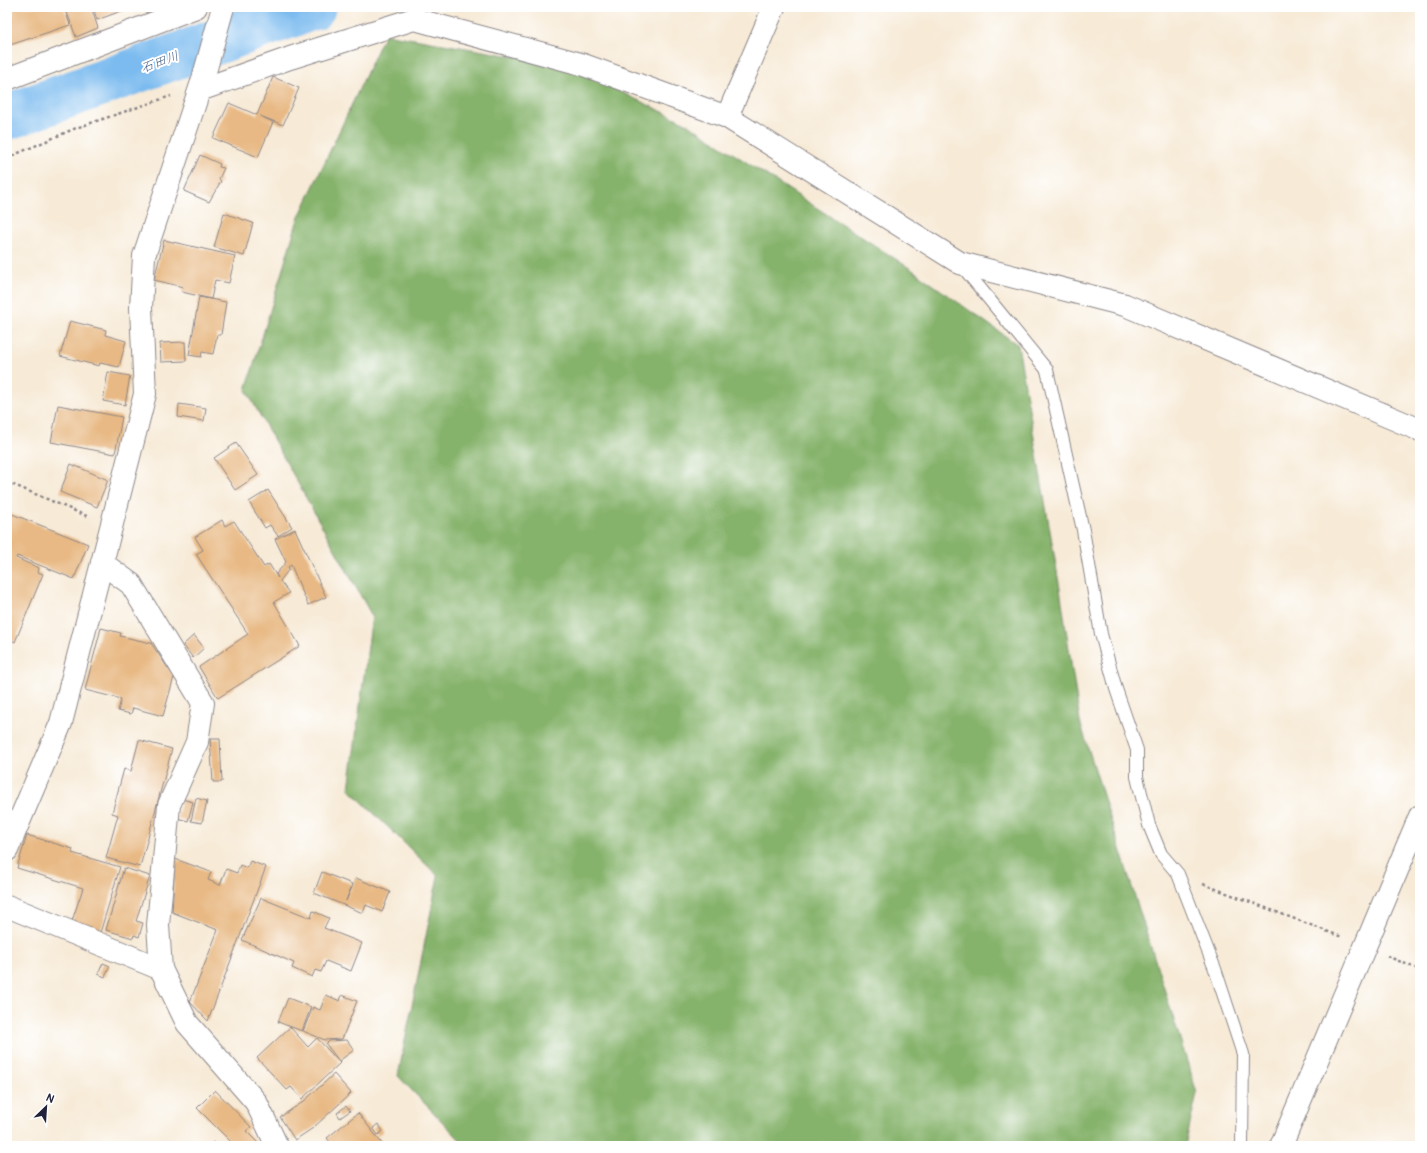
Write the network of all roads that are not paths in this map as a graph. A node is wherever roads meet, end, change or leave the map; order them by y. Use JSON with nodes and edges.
{"nodes":[{"id":1,"x":196,"y":7,"type":"edge"},
{"id":2,"x":774,"y":7,"type":"edge"},
{"id":3,"x":222,"y":13,"type":"edge"},
{"id":4,"x":7,"y":79,"type":"edge"},
{"id":5,"x":202,"y":85,"type":"junction"},
{"id":6,"x":727,"y":117,"type":"junction"},
{"id":7,"x":960,"y":263,"type":"junction"},
{"id":8,"x":1420,"y":430,"type":"edge"},
{"id":9,"x":102,"y":563,"type":"junction"},
{"id":10,"x":1420,"y":816,"type":"edge"},
{"id":11,"x":7,"y":850,"type":"edge"},
{"id":12,"x":7,"y":906,"type":"edge"},
{"id":13,"x":161,"y":969,"type":"junction"},
{"id":14,"x":277,"y":1146,"type":"edge"},
{"id":15,"x":1242,"y":1146,"type":"edge"},
{"id":16,"x":1281,"y":1146,"type":"edge"}],
"edges":[{"from":1,"to":4,"type":"street"},
{"from":2,"to":6,"type":"street"},
{"from":3,"to":5,"type":"street"},
{"from":5,"to":6,"type":"street"},
{"from":5,"to":9,"type":"street"},
{"from":6,"to":7,"type":"street"},
{"from":7,"to":8,"type":"street"},
{"from":7,"to":15,"type":"lane"},
{"from":9,"to":11,"type":"street"},
{"from":9,"to":13,"type":"street"},
{"from":10,"to":16,"type":"street"},
{"from":12,"to":13,"type":"street"},
{"from":13,"to":14,"type":"street"}]}
